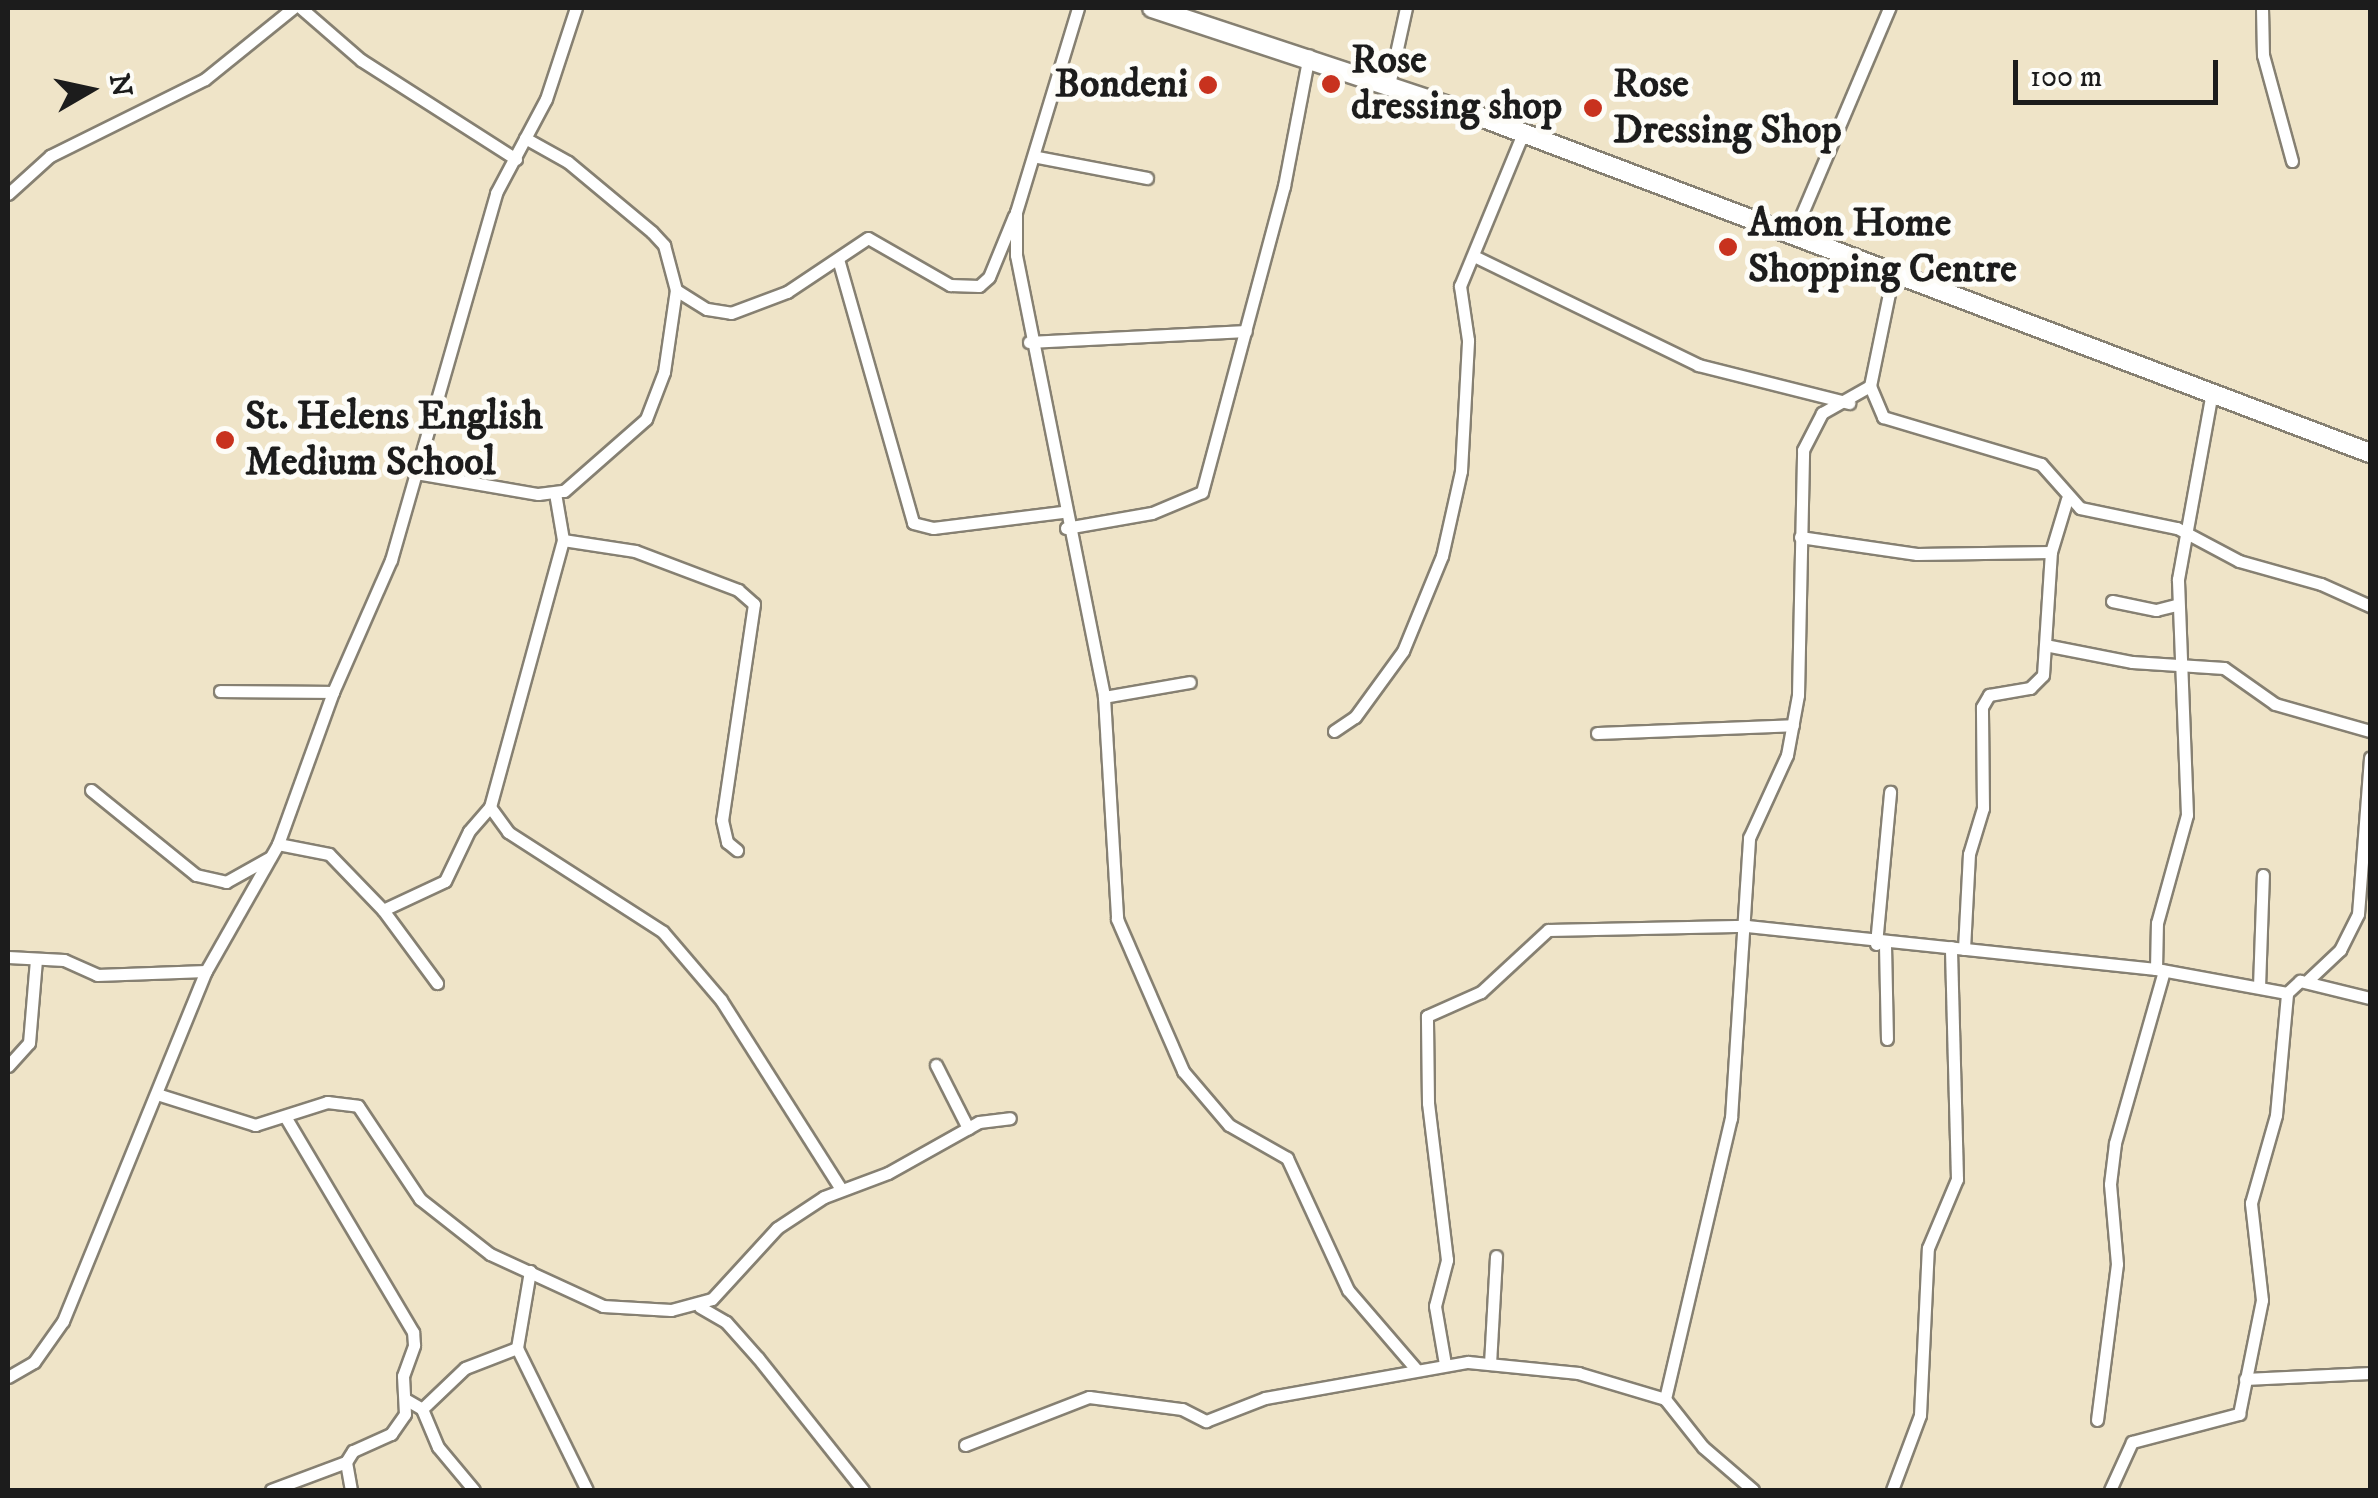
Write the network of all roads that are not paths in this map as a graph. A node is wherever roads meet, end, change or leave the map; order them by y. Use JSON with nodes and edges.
{"nodes":[{"id":1,"x":293,"y":8,"type":"edge"},
{"id":2,"x":301,"y":8,"type":"edge"},
{"id":3,"x":576,"y":8,"type":"edge"},
{"id":4,"x":1078,"y":8,"type":"edge"},
{"id":5,"x":1152,"y":8,"type":"edge"},
{"id":6,"x":1406,"y":8,"type":"edge"},
{"id":7,"x":1888,"y":8,"type":"edge"},
{"id":8,"x":2262,"y":8,"type":"edge"},
{"id":9,"x":1309,"y":55,"type":"junction"},
{"id":10,"x":1389,"y":85,"type":"junction"},
{"id":11,"x":1522,"y":132,"type":"junction"},
{"id":12,"x":526,"y":138,"type":"junction"},
{"id":13,"x":1037,"y":158,"type":"junction"},
{"id":14,"x":516,"y":159,"type":"junction"},
{"id":15,"x":2292,"y":161,"type":"dead end"},
{"id":16,"x":1147,"y":178,"type":"dead end"},
{"id":17,"x":8,"y":194,"type":"edge"},
{"id":18,"x":1016,"y":212,"type":"junction"},
{"id":19,"x":1792,"y":237,"type":"junction"},
{"id":20,"x":1476,"y":257,"type":"junction"},
{"id":21,"x":838,"y":259,"type":"junction"},
{"id":22,"x":1893,"y":274,"type":"junction"},
{"id":23,"x":676,"y":290,"type":"junction"},
{"id":24,"x":1246,"y":331,"type":"junction"},
{"id":25,"x":1029,"y":342,"type":"junction"},
{"id":26,"x":1870,"y":386,"type":"junction"},
{"id":27,"x":2212,"y":392,"type":"junction"},
{"id":28,"x":1849,"y":404,"type":"junction"},
{"id":29,"x":2370,"y":452,"type":"edge"},
{"id":30,"x":416,"y":473,"type":"junction"},
{"id":31,"x":555,"y":493,"type":"junction"},
{"id":32,"x":2067,"y":499,"type":"junction"},
{"id":33,"x":1062,"y":512,"type":"junction"},
{"id":34,"x":1066,"y":528,"type":"junction"},
{"id":35,"x":2184,"y":532,"type":"junction"},
{"id":36,"x":1800,"y":536,"type":"junction"},
{"id":37,"x":563,"y":540,"type":"junction"},
{"id":38,"x":2051,"y":552,"type":"junction"},
{"id":39,"x":2112,"y":600,"type":"dead end"},
{"id":40,"x":2176,"y":605,"type":"junction"},
{"id":41,"x":2370,"y":606,"type":"edge"},
{"id":42,"x":2050,"y":646,"type":"junction"},
{"id":43,"x":2178,"y":667,"type":"junction"},
{"id":44,"x":1190,"y":682,"type":"dead end"},
{"id":45,"x":220,"y":691,"type":"dead end"},
{"id":46,"x":333,"y":692,"type":"junction"},
{"id":47,"x":1104,"y":698,"type":"junction"},
{"id":48,"x":1793,"y":725,"type":"junction"},
{"id":49,"x":1334,"y":731,"type":"dead end"},
{"id":50,"x":2370,"y":731,"type":"edge"},
{"id":51,"x":1597,"y":733,"type":"dead end"},
{"id":52,"x":2370,"y":757,"type":"edge"},
{"id":53,"x":91,"y":790,"type":"dead end"},
{"id":54,"x":1890,"y":792,"type":"dead end"},
{"id":55,"x":490,"y":807,"type":"junction"},
{"id":56,"x":278,"y":844,"type":"junction"},
{"id":57,"x":737,"y":850,"type":"dead end"},
{"id":58,"x":269,"y":858,"type":"junction"},
{"id":59,"x":2263,"y":875,"type":"dead end"},
{"id":60,"x":383,"y":910,"type":"junction"},
{"id":61,"x":1747,"y":926,"type":"junction"},
{"id":62,"x":1880,"y":945,"type":"junction"},
{"id":63,"x":1958,"y":948,"type":"junction"},
{"id":64,"x":8,"y":957,"type":"edge"},
{"id":65,"x":36,"y":960,"type":"junction"},
{"id":66,"x":2160,"y":970,"type":"junction"},
{"id":67,"x":206,"y":971,"type":"junction"},
{"id":68,"x":2306,"y":982,"type":"junction"},
{"id":69,"x":437,"y":983,"type":"dead end"},
{"id":70,"x":2259,"y":987,"type":"junction"},
{"id":71,"x":2286,"y":993,"type":"junction"},
{"id":72,"x":2370,"y":998,"type":"edge"},
{"id":73,"x":1887,"y":1039,"type":"dead end"},
{"id":74,"x":936,"y":1065,"type":"dead end"},
{"id":75,"x":8,"y":1066,"type":"edge"},
{"id":76,"x":160,"y":1095,"type":"junction"},
{"id":77,"x":286,"y":1118,"type":"junction"},
{"id":78,"x":1010,"y":1118,"type":"dead end"},
{"id":79,"x":968,"y":1128,"type":"junction"},
{"id":80,"x":841,"y":1189,"type":"junction"},
{"id":81,"x":1496,"y":1256,"type":"dead end"},
{"id":82,"x":530,"y":1271,"type":"junction"},
{"id":83,"x":700,"y":1307,"type":"junction"},
{"id":84,"x":517,"y":1348,"type":"junction"},
{"id":85,"x":1445,"y":1364,"type":"junction"},
{"id":86,"x":1490,"y":1364,"type":"junction"},
{"id":87,"x":1416,"y":1368,"type":"junction"},
{"id":88,"x":2370,"y":1373,"type":"edge"},
{"id":89,"x":8,"y":1377,"type":"edge"},
{"id":90,"x":2245,"y":1380,"type":"junction"},
{"id":91,"x":1665,"y":1398,"type":"junction"},
{"id":92,"x":406,"y":1400,"type":"junction"},
{"id":93,"x":422,"y":1409,"type":"junction"},
{"id":94,"x":2097,"y":1420,"type":"dead end"},
{"id":95,"x":964,"y":1444,"type":"dead end"},
{"id":96,"x":346,"y":1462,"type":"junction"},
{"id":97,"x":271,"y":1490,"type":"edge"},
{"id":98,"x":351,"y":1490,"type":"edge"},
{"id":99,"x":474,"y":1490,"type":"edge"},
{"id":100,"x":587,"y":1490,"type":"edge"},
{"id":101,"x":863,"y":1490,"type":"edge"},
{"id":102,"x":1753,"y":1490,"type":"edge"},
{"id":103,"x":1892,"y":1490,"type":"edge"},
{"id":104,"x":2110,"y":1490,"type":"edge"}],
"edges":[{"from":1,"to":17,"type":"street"},
{"from":2,"to":14,"type":"street"},
{"from":3,"to":12,"type":"street"},
{"from":4,"to":13,"type":"street"},
{"from":5,"to":9,"type":"main road"},
{"from":6,"to":10,"type":"street"},
{"from":7,"to":19,"type":"street"},
{"from":8,"to":15,"type":"street"},
{"from":9,"to":10,"type":"main road"},
{"from":9,"to":24,"type":"street"},
{"from":10,"to":11,"type":"main road"},
{"from":11,"to":19,"type":"main road"},
{"from":11,"to":20,"type":"street"},
{"from":12,"to":14,"type":"street"},
{"from":12,"to":23,"type":"street"},
{"from":13,"to":16,"type":"street"},
{"from":13,"to":18,"type":"street"},
{"from":14,"to":30,"type":"street"},
{"from":18,"to":21,"type":"street"},
{"from":18,"to":25,"type":"street"},
{"from":19,"to":22,"type":"main road"},
{"from":20,"to":28,"type":"street"},
{"from":20,"to":49,"type":"street"},
{"from":21,"to":23,"type":"street"},
{"from":21,"to":33,"type":"street"},
{"from":22,"to":26,"type":"street"},
{"from":22,"to":27,"type":"main road"},
{"from":23,"to":31,"type":"street"},
{"from":24,"to":25,"type":"street"},
{"from":24,"to":34,"type":"street"},
{"from":25,"to":33,"type":"street"},
{"from":26,"to":28,"type":"street"},
{"from":26,"to":32,"type":"street"},
{"from":27,"to":29,"type":"main road"},
{"from":27,"to":35,"type":"street"},
{"from":28,"to":36,"type":"street"},
{"from":30,"to":31,"type":"street"},
{"from":30,"to":46,"type":"street"},
{"from":31,"to":37,"type":"street"},
{"from":32,"to":35,"type":"street"},
{"from":32,"to":38,"type":"street"},
{"from":33,"to":34,"type":"street"},
{"from":34,"to":47,"type":"street"},
{"from":35,"to":40,"type":"street"},
{"from":35,"to":41,"type":"street"},
{"from":36,"to":38,"type":"street"},
{"from":36,"to":48,"type":"street"},
{"from":37,"to":55,"type":"street"},
{"from":37,"to":57,"type":"street"},
{"from":38,"to":42,"type":"street"},
{"from":39,"to":40,"type":"street"},
{"from":40,"to":43,"type":"street"},
{"from":42,"to":43,"type":"street"},
{"from":42,"to":63,"type":"street"},
{"from":43,"to":50,"type":"street"},
{"from":43,"to":66,"type":"street"},
{"from":44,"to":47,"type":"street"},
{"from":45,"to":46,"type":"street"},
{"from":46,"to":56,"type":"street"},
{"from":47,"to":87,"type":"street"},
{"from":48,"to":51,"type":"street"},
{"from":48,"to":61,"type":"street"},
{"from":52,"to":68,"type":"street"},
{"from":53,"to":58,"type":"street"},
{"from":54,"to":62,"type":"street"},
{"from":55,"to":60,"type":"street"},
{"from":55,"to":80,"type":"street"},
{"from":56,"to":58,"type":"street"},
{"from":56,"to":60,"type":"street"},
{"from":58,"to":67,"type":"street"},
{"from":59,"to":70,"type":"street"},
{"from":60,"to":69,"type":"street"},
{"from":61,"to":62,"type":"street"},
{"from":61,"to":85,"type":"street"},
{"from":61,"to":91,"type":"street"},
{"from":62,"to":63,"type":"street"},
{"from":62,"to":73,"type":"street"},
{"from":63,"to":66,"type":"street"},
{"from":63,"to":103,"type":"street"},
{"from":64,"to":65,"type":"street"},
{"from":65,"to":67,"type":"street"},
{"from":65,"to":75,"type":"street"},
{"from":66,"to":70,"type":"street"},
{"from":66,"to":94,"type":"street"},
{"from":67,"to":76,"type":"street"},
{"from":68,"to":71,"type":"street"},
{"from":68,"to":72,"type":"street"},
{"from":70,"to":71,"type":"street"},
{"from":71,"to":90,"type":"street"},
{"from":74,"to":79,"type":"street"},
{"from":76,"to":77,"type":"street"},
{"from":76,"to":89,"type":"street"},
{"from":77,"to":82,"type":"street"},
{"from":77,"to":92,"type":"street"},
{"from":78,"to":79,"type":"street"},
{"from":79,"to":80,"type":"street"},
{"from":80,"to":83,"type":"street"},
{"from":81,"to":86,"type":"street"},
{"from":82,"to":83,"type":"street"},
{"from":82,"to":84,"type":"street"},
{"from":83,"to":101,"type":"street"},
{"from":84,"to":93,"type":"street"},
{"from":84,"to":100,"type":"street"},
{"from":85,"to":86,"type":"street"},
{"from":85,"to":87,"type":"street"},
{"from":86,"to":91,"type":"street"},
{"from":87,"to":95,"type":"street"},
{"from":88,"to":90,"type":"street"},
{"from":90,"to":104,"type":"street"},
{"from":91,"to":102,"type":"street"},
{"from":92,"to":93,"type":"street"},
{"from":92,"to":96,"type":"street"},
{"from":93,"to":99,"type":"street"},
{"from":96,"to":97,"type":"street"},
{"from":96,"to":98,"type":"street"}]}
